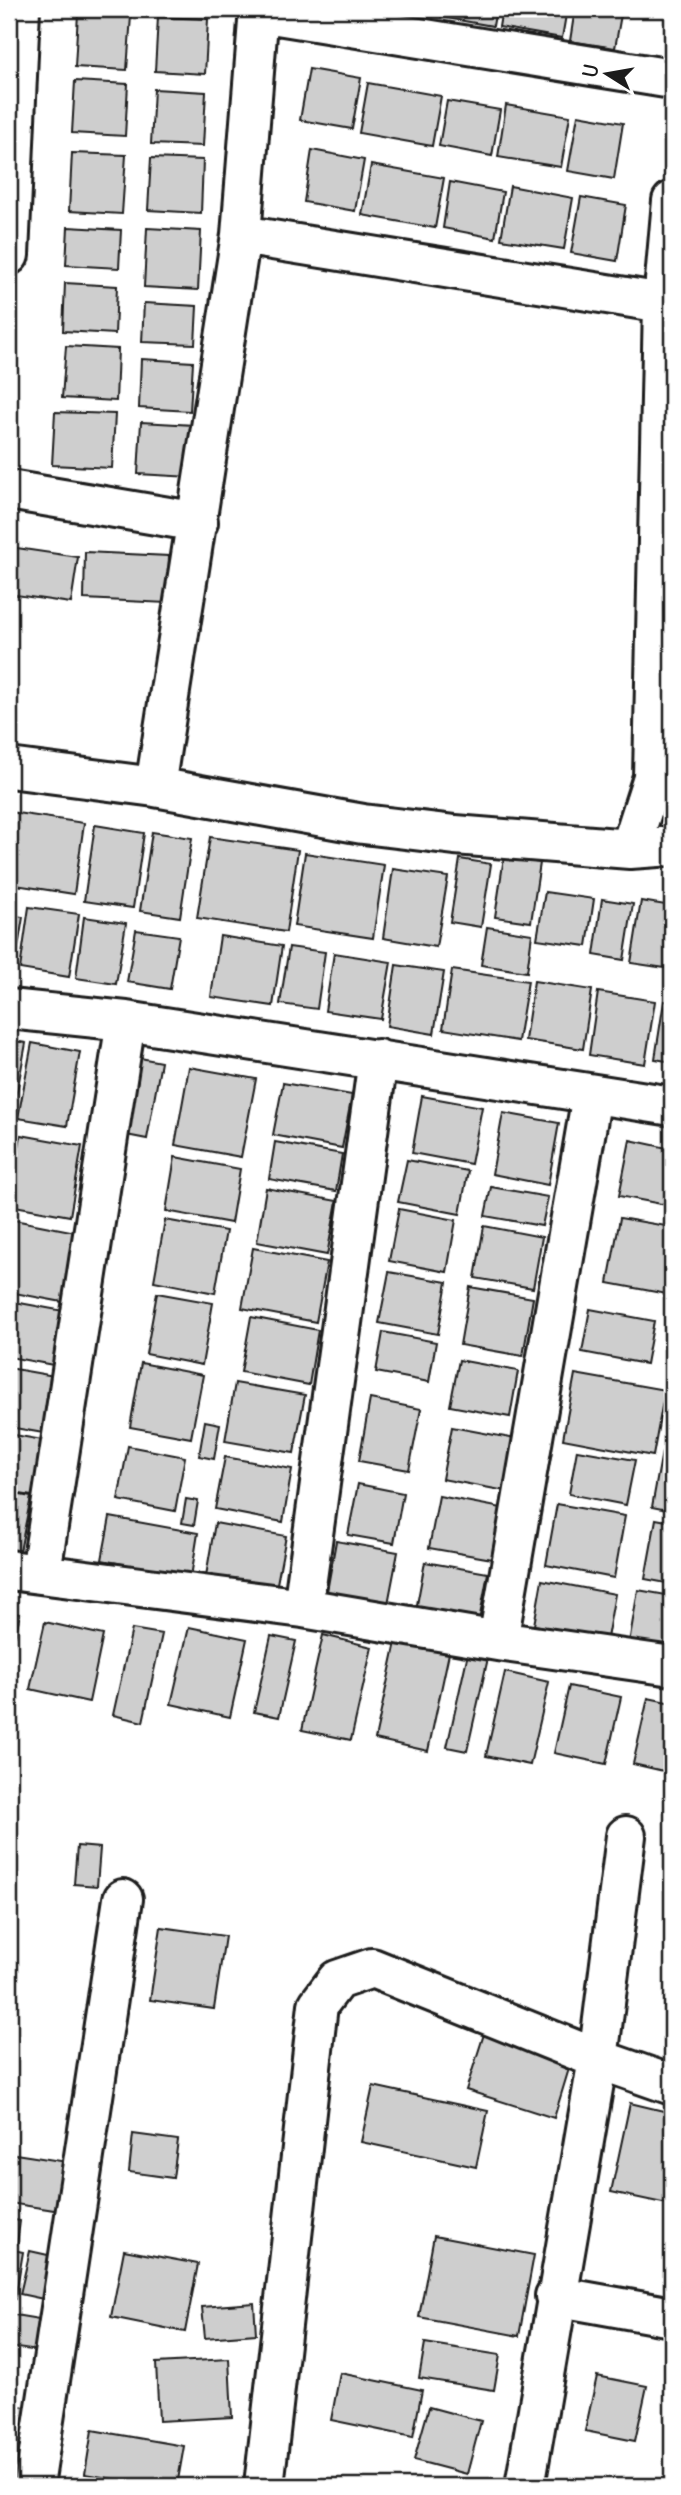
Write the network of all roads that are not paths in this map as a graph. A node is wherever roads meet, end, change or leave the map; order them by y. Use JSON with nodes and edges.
{"nodes":[{"id":1,"x":20,"y":9,"type":"edge"},
{"id":2,"x":259,"y":10,"type":"edge"},
{"id":3,"x":672,"y":79,"type":"edge"},
{"id":4,"x":672,"y":201,"type":"edge"},
{"id":5,"x":241,"y":235,"type":"junction"},
{"id":6,"x":9,"y":255,"type":"edge"},
{"id":7,"x":663,"y":303,"type":"junction"},
{"id":8,"x":9,"y":490,"type":"edge"},
{"id":9,"x":198,"y":522,"type":"junction"},
{"id":10,"x":9,"y":768,"type":"edge"},
{"id":11,"x":155,"y":787,"type":"junction"},
{"id":12,"x":672,"y":846,"type":"edge"},
{"id":13,"x":630,"y":849,"type":"junction"},
{"id":14,"x":9,"y":1009,"type":"edge"},
{"id":15,"x":126,"y":1021,"type":"junction"},
{"id":16,"x":378,"y":1059,"type":"junction"},
{"id":17,"x":592,"y":1095,"type":"junction"},
{"id":18,"x":672,"y":1106,"type":"edge"},
{"id":19,"x":25,"y":1571,"type":"edge"},
{"id":20,"x":303,"y":1608,"type":"junction"},
{"id":21,"x":498,"y":1642,"type":"junction"},
{"id":22,"x":672,"y":1666,"type":"edge"},
{"id":23,"x":626,"y":1836,"type":"dead end"},
{"id":24,"x":123,"y":1899,"type":"dead end"},
{"id":25,"x":598,"y":2059,"type":"junction"},
{"id":26,"x":672,"y":2085,"type":"edge"},
{"id":27,"x":555,"y":2296,"type":"junction"},
{"id":28,"x":672,"y":2317,"type":"edge"},
{"id":29,"x":34,"y":2486,"type":"edge"},
{"id":30,"x":264,"y":2486,"type":"edge"},
{"id":31,"x":525,"y":2486,"type":"edge"}],
"edges":[{"from":1,"to":6,"type":"street"},
{"from":2,"to":3,"type":"street"},
{"from":2,"to":5,"type":"street"},
{"from":4,"to":7,"type":"street"},
{"from":5,"to":7,"type":"street"},
{"from":5,"to":9,"type":"street"},
{"from":7,"to":13,"type":"street"},
{"from":8,"to":9,"type":"street"},
{"from":9,"to":11,"type":"street"},
{"from":10,"to":11,"type":"street"},
{"from":11,"to":13,"type":"street"},
{"from":12,"to":13,"type":"street"},
{"from":14,"to":15,"type":"street"},
{"from":15,"to":16,"type":"street"},
{"from":15,"to":19,"type":"street"},
{"from":16,"to":17,"type":"street"},
{"from":16,"to":20,"type":"street"},
{"from":17,"to":18,"type":"street"},
{"from":17,"to":21,"type":"street"},
{"from":19,"to":20,"type":"street"},
{"from":20,"to":21,"type":"street"},
{"from":21,"to":22,"type":"street"},
{"from":23,"to":25,"type":"street"},
{"from":24,"to":29,"type":"street"},
{"from":25,"to":26,"type":"street"},
{"from":25,"to":27,"type":"street"},
{"from":25,"to":30,"type":"street"},
{"from":27,"to":28,"type":"street"},
{"from":27,"to":31,"type":"street"}]}
